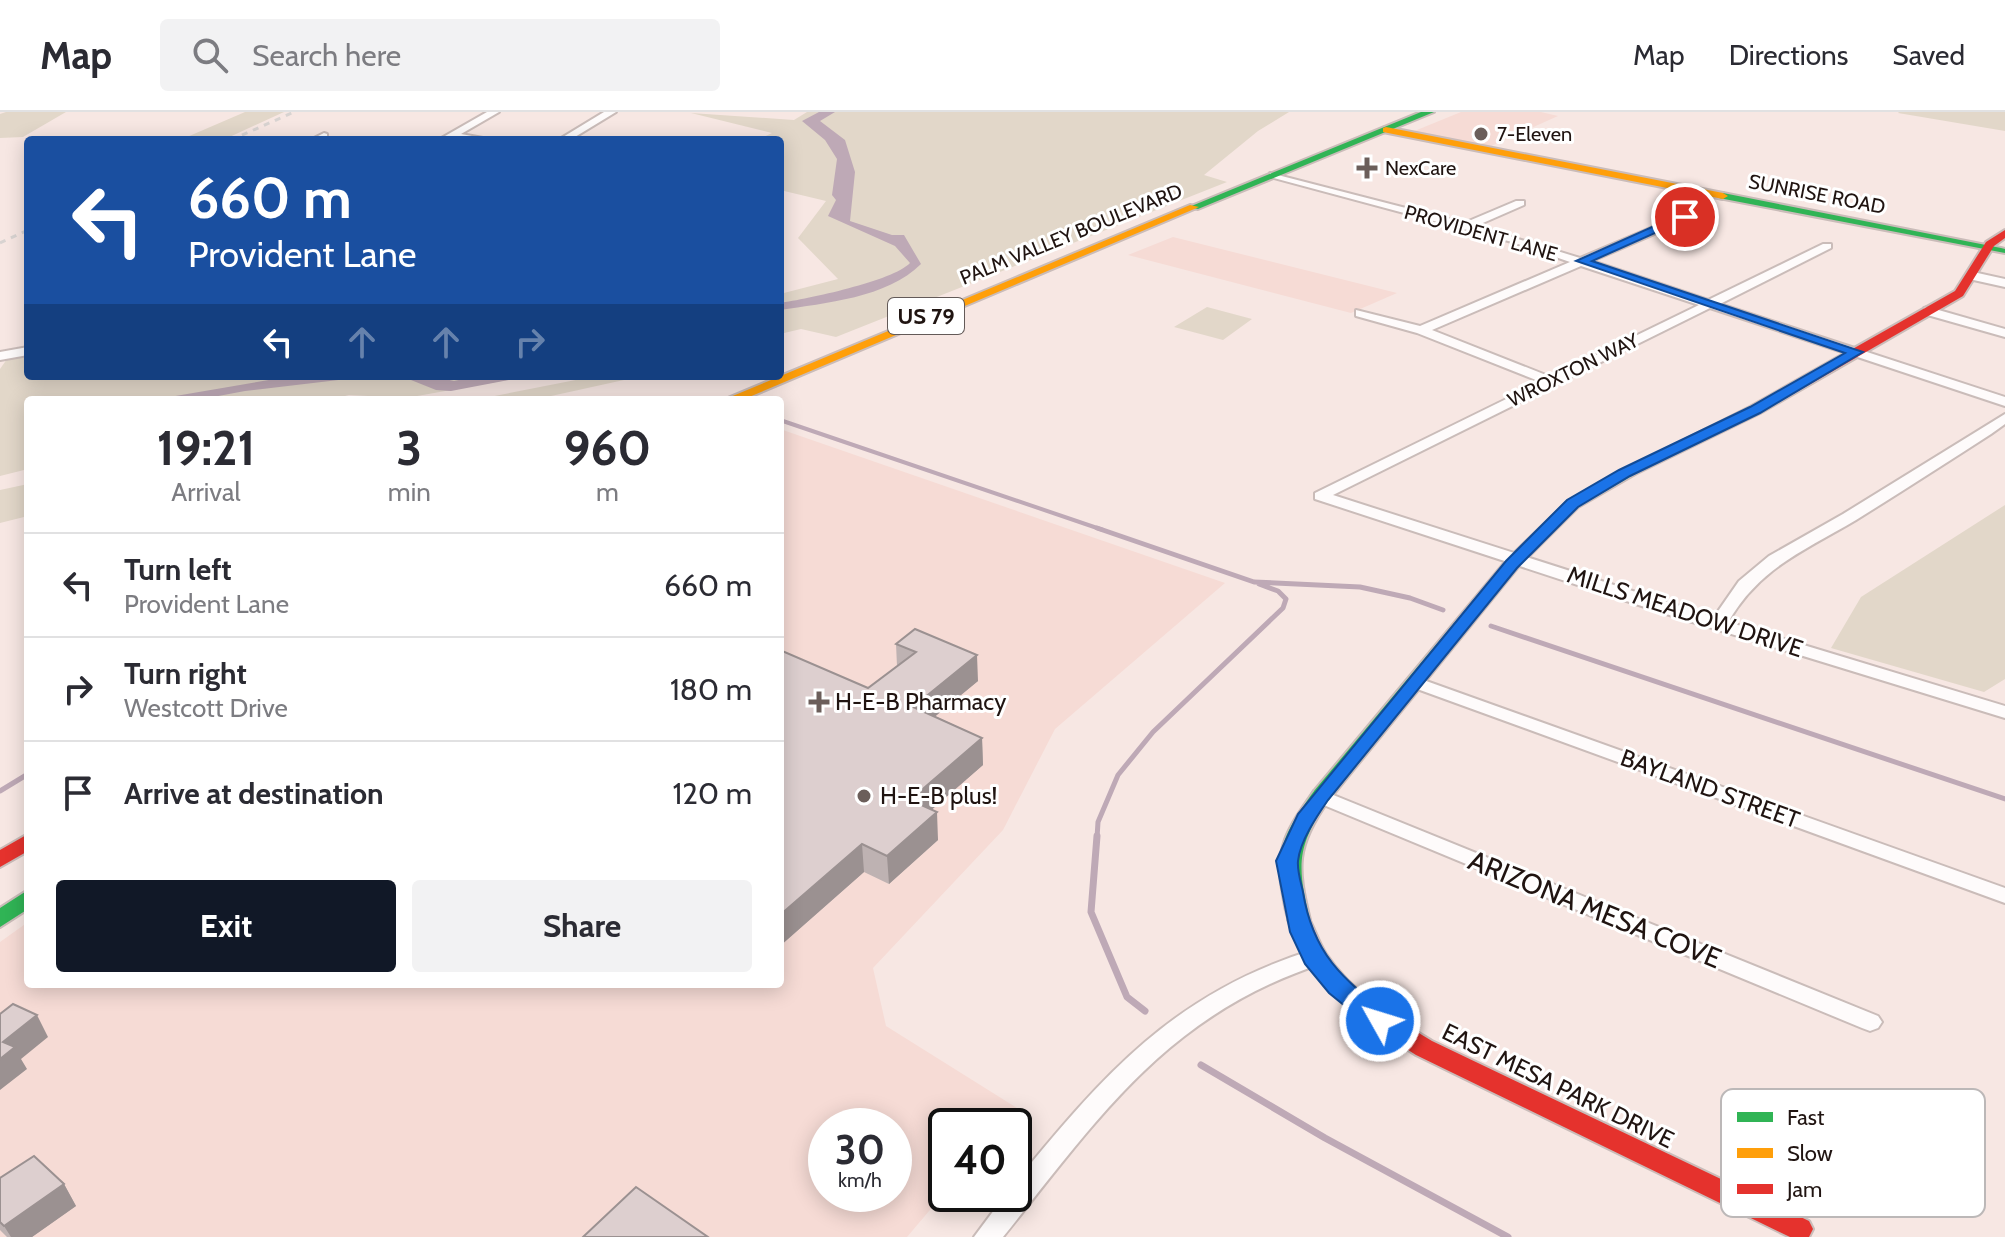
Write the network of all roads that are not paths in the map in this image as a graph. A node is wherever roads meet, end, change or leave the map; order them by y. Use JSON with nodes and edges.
{"nodes":[{"id":1,"x":494,"y":112,"type":"edge"},
{"id":2,"x":611,"y":112,"type":"edge"},
{"id":3,"x":1429,"y":112,"type":"edge"},
{"id":4,"x":1386,"y":130,"type":"junction"},
{"id":5,"x":451,"y":136,"type":"edge"},
{"id":6,"x":570,"y":136,"type":"edge"},
{"id":7,"x":1274,"y":175,"type":"junction"},
{"id":8,"x":1520,"y":203,"type":"dead end"},
{"id":9,"x":1685,"y":217,"type":"dead end"},
{"id":10,"x":1466,"y":226,"type":"junction"},
{"id":11,"x":2005,"y":233,"type":"edge"},
{"id":12,"x":1827,"y":246,"type":"dead end"},
{"id":13,"x":1996,"y":250,"type":"edge"},
{"id":14,"x":1582,"y":261,"type":"junction"},
{"id":15,"x":1973,"y":276,"type":"junction"},
{"id":16,"x":2005,"y":283,"type":"edge"},
{"id":17,"x":1709,"y":303,"type":"junction"},
{"id":18,"x":1928,"y":311,"type":"junction"},
{"id":19,"x":1360,"y":313,"type":"dead end"},
{"id":20,"x":1421,"y":330,"type":"junction"},
{"id":21,"x":2005,"y":333,"type":"edge"},
{"id":22,"x":24,"y":352,"type":"edge"},
{"id":23,"x":1856,"y":352,"type":"junction"},
{"id":24,"x":0,"y":356,"type":"edge"},
{"id":25,"x":784,"y":377,"type":"edge"},
{"id":26,"x":776,"y":380,"type":"edge"},
{"id":27,"x":1550,"y":381,"type":"junction"},
{"id":28,"x":739,"y":396,"type":"edge"},
{"id":29,"x":2005,"y":402,"type":"edge"},
{"id":30,"x":2005,"y":418,"type":"edge"},
{"id":31,"x":1320,"y":496,"type":"joint"},
{"id":32,"x":1517,"y":559,"type":"junction"},
{"id":33,"x":1718,"y":624,"type":"junction"},
{"id":34,"x":1415,"y":682,"type":"junction"},
{"id":35,"x":2005,"y":712,"type":"edge"},
{"id":36,"x":1321,"y":796,"type":"junction"},
{"id":37,"x":24,"y":844,"type":"edge"},
{"id":38,"x":0,"y":860,"type":"edge"},
{"id":39,"x":2005,"y":896,"type":"edge"},
{"id":40,"x":24,"y":901,"type":"edge"},
{"id":41,"x":0,"y":919,"type":"edge"},
{"id":42,"x":1313,"y":958,"type":"junction"},
{"id":43,"x":1870,"y":1022,"type":"dead end"},
{"id":44,"x":1721,"y":1191,"type":"edge"},
{"id":45,"x":1775,"y":1217,"type":"edge"},
{"id":46,"x":1800,"y":1229,"type":"dead end"},
{"id":47,"x":987,"y":1237,"type":"edge"}],
"edges":[{"from":1,"to":5,"type":"street"},
{"from":2,"to":6,"type":"street"},
{"from":3,"to":4,"type":"main road","name":"PALM VALLEY BOULEVARD","number":"US 79"},
{"from":4,"to":7,"type":"main road","name":"PALM VALLEY BOULEVARD","number":"US 79"},
{"from":4,"to":13,"type":"main road","name":"SUNRISE ROAD"},
{"from":7,"to":10,"type":"street","name":"PROVIDENT LANE"},
{"from":7,"to":25,"type":"main road","name":"PALM VALLEY BOULEVARD","number":"US 79"},
{"from":8,"to":10,"type":"street"},
{"from":9,"to":14,"type":"street"},
{"from":10,"to":14,"type":"street","name":"PROVIDENT LANE"},
{"from":11,"to":13,"type":"main road","name":"EAST MESA PARK DRIVE"},
{"from":12,"to":17,"type":"street","name":"WROXTON WAY"},
{"from":13,"to":15,"type":"main road","name":"EAST MESA PARK DRIVE"},
{"from":14,"to":17,"type":"street","name":"PROVIDENT LANE"},
{"from":14,"to":20,"type":"street"},
{"from":15,"to":16,"type":"street"},
{"from":15,"to":18,"type":"main road","name":"EAST MESA PARK DRIVE"},
{"from":17,"to":23,"type":"street","name":"PROVIDENT LANE"},
{"from":17,"to":27,"type":"street","name":"WROXTON WAY"},
{"from":18,"to":21,"type":"street"},
{"from":18,"to":23,"type":"main road","name":"EAST MESA PARK DRIVE"},
{"from":19,"to":20,"type":"street"},
{"from":20,"to":27,"type":"street"},
{"from":22,"to":24,"type":"street"},
{"from":23,"to":29,"type":"street","name":"PROVIDENT LANE"},
{"from":23,"to":32,"type":"main road","name":"EAST MESA PARK DRIVE"},
{"from":26,"to":28,"type":"main road","name":"PALM VALLEY BOULEVARD","number":"US 79"},
{"from":27,"to":31,"type":"street","name":"WROXTON WAY"},
{"from":30,"to":33,"type":"street"},
{"from":31,"to":32,"type":"street","name":"MILLS MEADOW DRIVE"},
{"from":32,"to":33,"type":"street","name":"MILLS MEADOW DRIVE"},
{"from":32,"to":34,"type":"main road","name":"EAST MESA PARK DRIVE"},
{"from":33,"to":35,"type":"street","name":"MILLS MEADOW DRIVE"},
{"from":34,"to":36,"type":"main road","name":"EAST MESA PARK DRIVE"},
{"from":34,"to":39,"type":"street","name":"BAYLAND STREET"},
{"from":36,"to":42,"type":"main road","name":"EAST MESA PARK DRIVE"},
{"from":36,"to":43,"type":"street","name":"ARIZONA MESA COVE"},
{"from":37,"to":38,"type":"main road"},
{"from":40,"to":41,"type":"main road"},
{"from":42,"to":44,"type":"main road","name":"EAST MESA PARK DRIVE"},
{"from":42,"to":47,"type":"street"},
{"from":45,"to":46,"type":"main road","name":"EAST MESA PARK DRIVE"}]}
